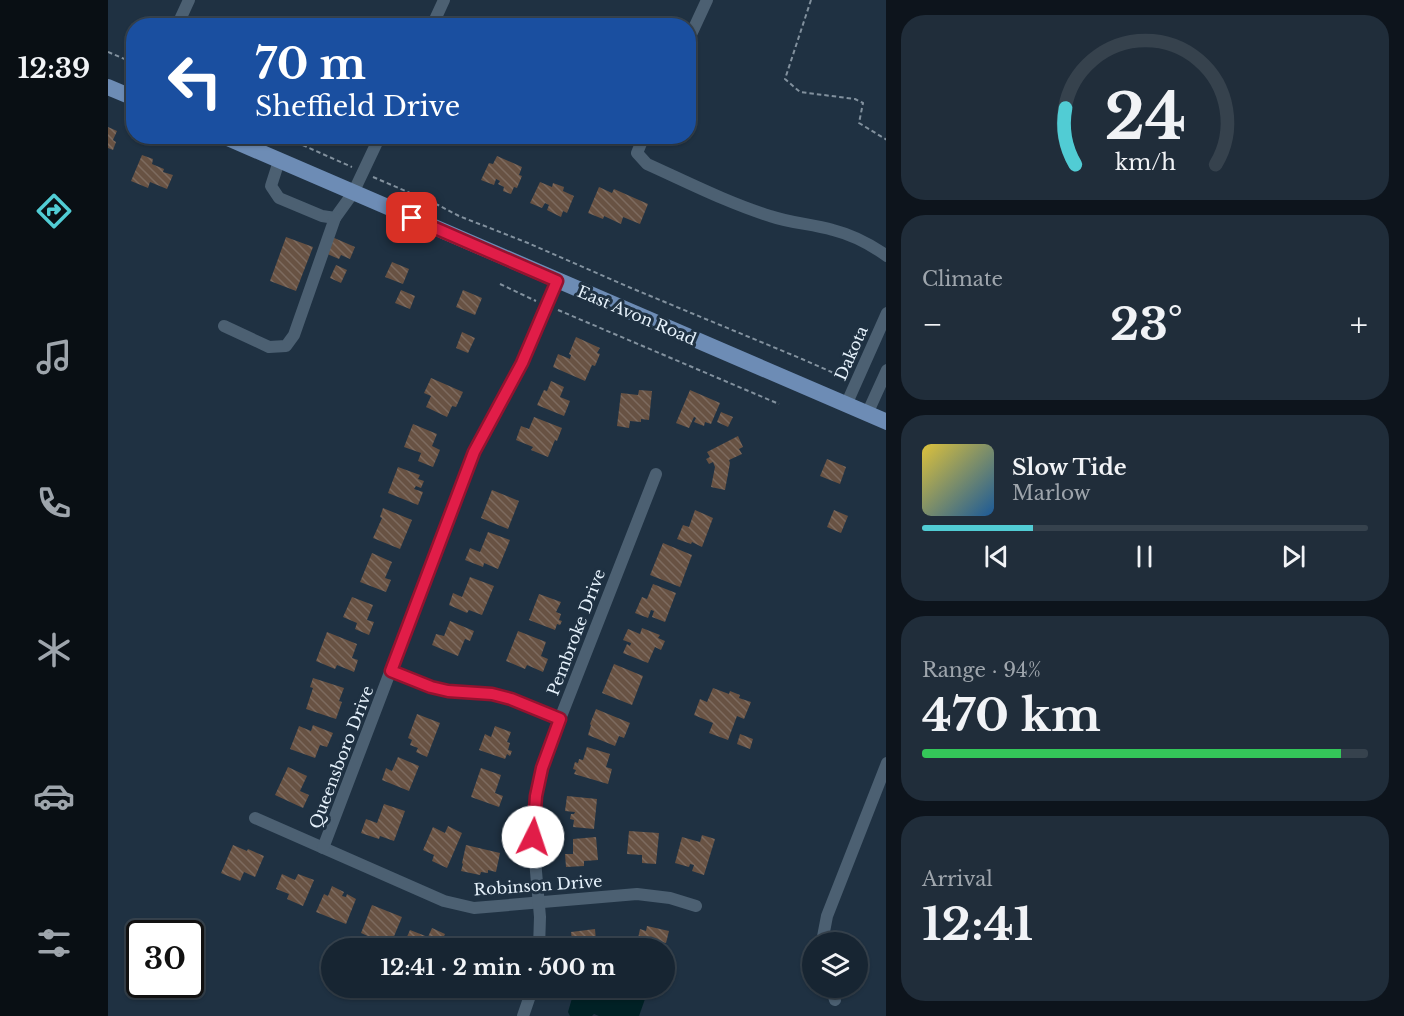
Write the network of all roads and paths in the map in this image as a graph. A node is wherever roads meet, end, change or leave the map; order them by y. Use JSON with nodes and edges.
{"nodes":[{"id":1,"x":189,"y":0,"type":"edge"},
{"id":2,"x":444,"y":0,"type":"edge"},
{"id":3,"x":707,"y":0,"type":"edge"},
{"id":4,"x":811,"y":0,"type":"edge"},
{"id":5,"x":181,"y":18,"type":"edge"},
{"id":6,"x":436,"y":18,"type":"edge"},
{"id":7,"x":696,"y":23,"type":"edge"},
{"id":8,"x":108,"y":52,"type":"edge"},
{"id":9,"x":126,"y":60,"type":"edge"},
{"id":10,"x":108,"y":87,"type":"edge"},
{"id":11,"x":126,"y":95,"type":"edge"},
{"id":12,"x":886,"y":140,"type":"edge"},
{"id":13,"x":240,"y":144,"type":"edge"},
{"id":14,"x":300,"y":144,"type":"edge"},
{"id":15,"x":376,"y":144,"type":"edge"},
{"id":16,"x":641,"y":144,"type":"edge"},
{"id":17,"x":279,"y":161,"type":"junction"},
{"id":18,"x":363,"y":172,"type":"junction"},
{"id":19,"x":353,"y":193,"type":"junction"},
{"id":20,"x":335,"y":218,"type":"junction"},
{"id":21,"x":886,"y":256,"type":"edge"},
{"id":22,"x":557,"y":281,"type":"junction"},
{"id":23,"x":500,"y":284,"type":"dead end"},
{"id":24,"x":546,"y":306,"type":"junction"},
{"id":25,"x":886,"y":313,"type":"edge"},
{"id":26,"x":224,"y":326,"type":"dead end"},
{"id":27,"x":886,"y":370,"type":"edge"},
{"id":28,"x":856,"y":383,"type":"junction"},
{"id":29,"x":779,"y":404,"type":"dead end"},
{"id":30,"x":846,"y":405,"type":"junction"},
{"id":31,"x":867,"y":414,"type":"junction"},
{"id":32,"x":886,"y":422,"type":"edge"},
{"id":33,"x":656,"y":474,"type":"dead end"},
{"id":34,"x":391,"y":671,"type":"junction"},
{"id":35,"x":560,"y":719,"type":"junction"},
{"id":36,"x":886,"y":763,"type":"edge"},
{"id":37,"x":255,"y":818,"type":"dead end"},
{"id":38,"x":323,"y":848,"type":"junction"},
{"id":39,"x":538,"y":902,"type":"junction"},
{"id":40,"x":696,"y":906,"type":"dead end"},
{"id":41,"x":824,"y":932,"type":"edge"},
{"id":42,"x":539,"y":938,"type":"edge"},
{"id":43,"x":529,"y":998,"type":"edge"},
{"id":44,"x":523,"y":1016,"type":"edge"}],
"edges":[{"from":1,"to":5,"type":"street"},
{"from":2,"to":6,"type":"street"},
{"from":3,"to":7,"type":"street"},
{"from":4,"to":12,"type":"path"},
{"from":8,"to":9,"type":"path"},
{"from":10,"to":11,"type":"main road"},
{"from":13,"to":17,"type":"main road","name":"East Avon Road"},
{"from":14,"to":18,"type":"path"},
{"from":15,"to":18,"type":"street"},
{"from":16,"to":21,"type":"street"},
{"from":17,"to":19,"type":"main road","name":"East Avon Road"},
{"from":17,"to":20,"type":"street"},
{"from":18,"to":19,"type":"street"},
{"from":18,"to":28,"type":"path"},
{"from":19,"to":20,"type":"street"},
{"from":19,"to":22,"type":"main road","name":"East Avon Road"},
{"from":20,"to":26,"type":"street"},
{"from":22,"to":24,"type":"street","name":"Queensboro Drive"},
{"from":22,"to":30,"type":"main road","name":"East Avon Road"},
{"from":23,"to":24,"type":"path"},
{"from":24,"to":29,"type":"path"},
{"from":24,"to":34,"type":"street","name":"Queensboro Drive"},
{"from":25,"to":28,"type":"street","name":"Dakota"},
{"from":27,"to":31,"type":"street"},
{"from":28,"to":30,"type":"street","name":"Dakota"},
{"from":30,"to":31,"type":"main road","name":"East Avon Road"},
{"from":31,"to":32,"type":"main road","name":"East Avon Road"},
{"from":33,"to":35,"type":"street","name":"Pembroke Drive"},
{"from":34,"to":35,"type":"street"},
{"from":34,"to":38,"type":"street","name":"Queensboro Drive"},
{"from":35,"to":39,"type":"street","name":"Pembroke Drive"},
{"from":36,"to":41,"type":"street"},
{"from":37,"to":38,"type":"street","name":"Robinson Drive"},
{"from":38,"to":39,"type":"street","name":"Robinson Drive"},
{"from":39,"to":40,"type":"street","name":"Robinson Drive"},
{"from":39,"to":42,"type":"street","name":"Pembroke Drive"},
{"from":43,"to":44,"type":"street"}]}
